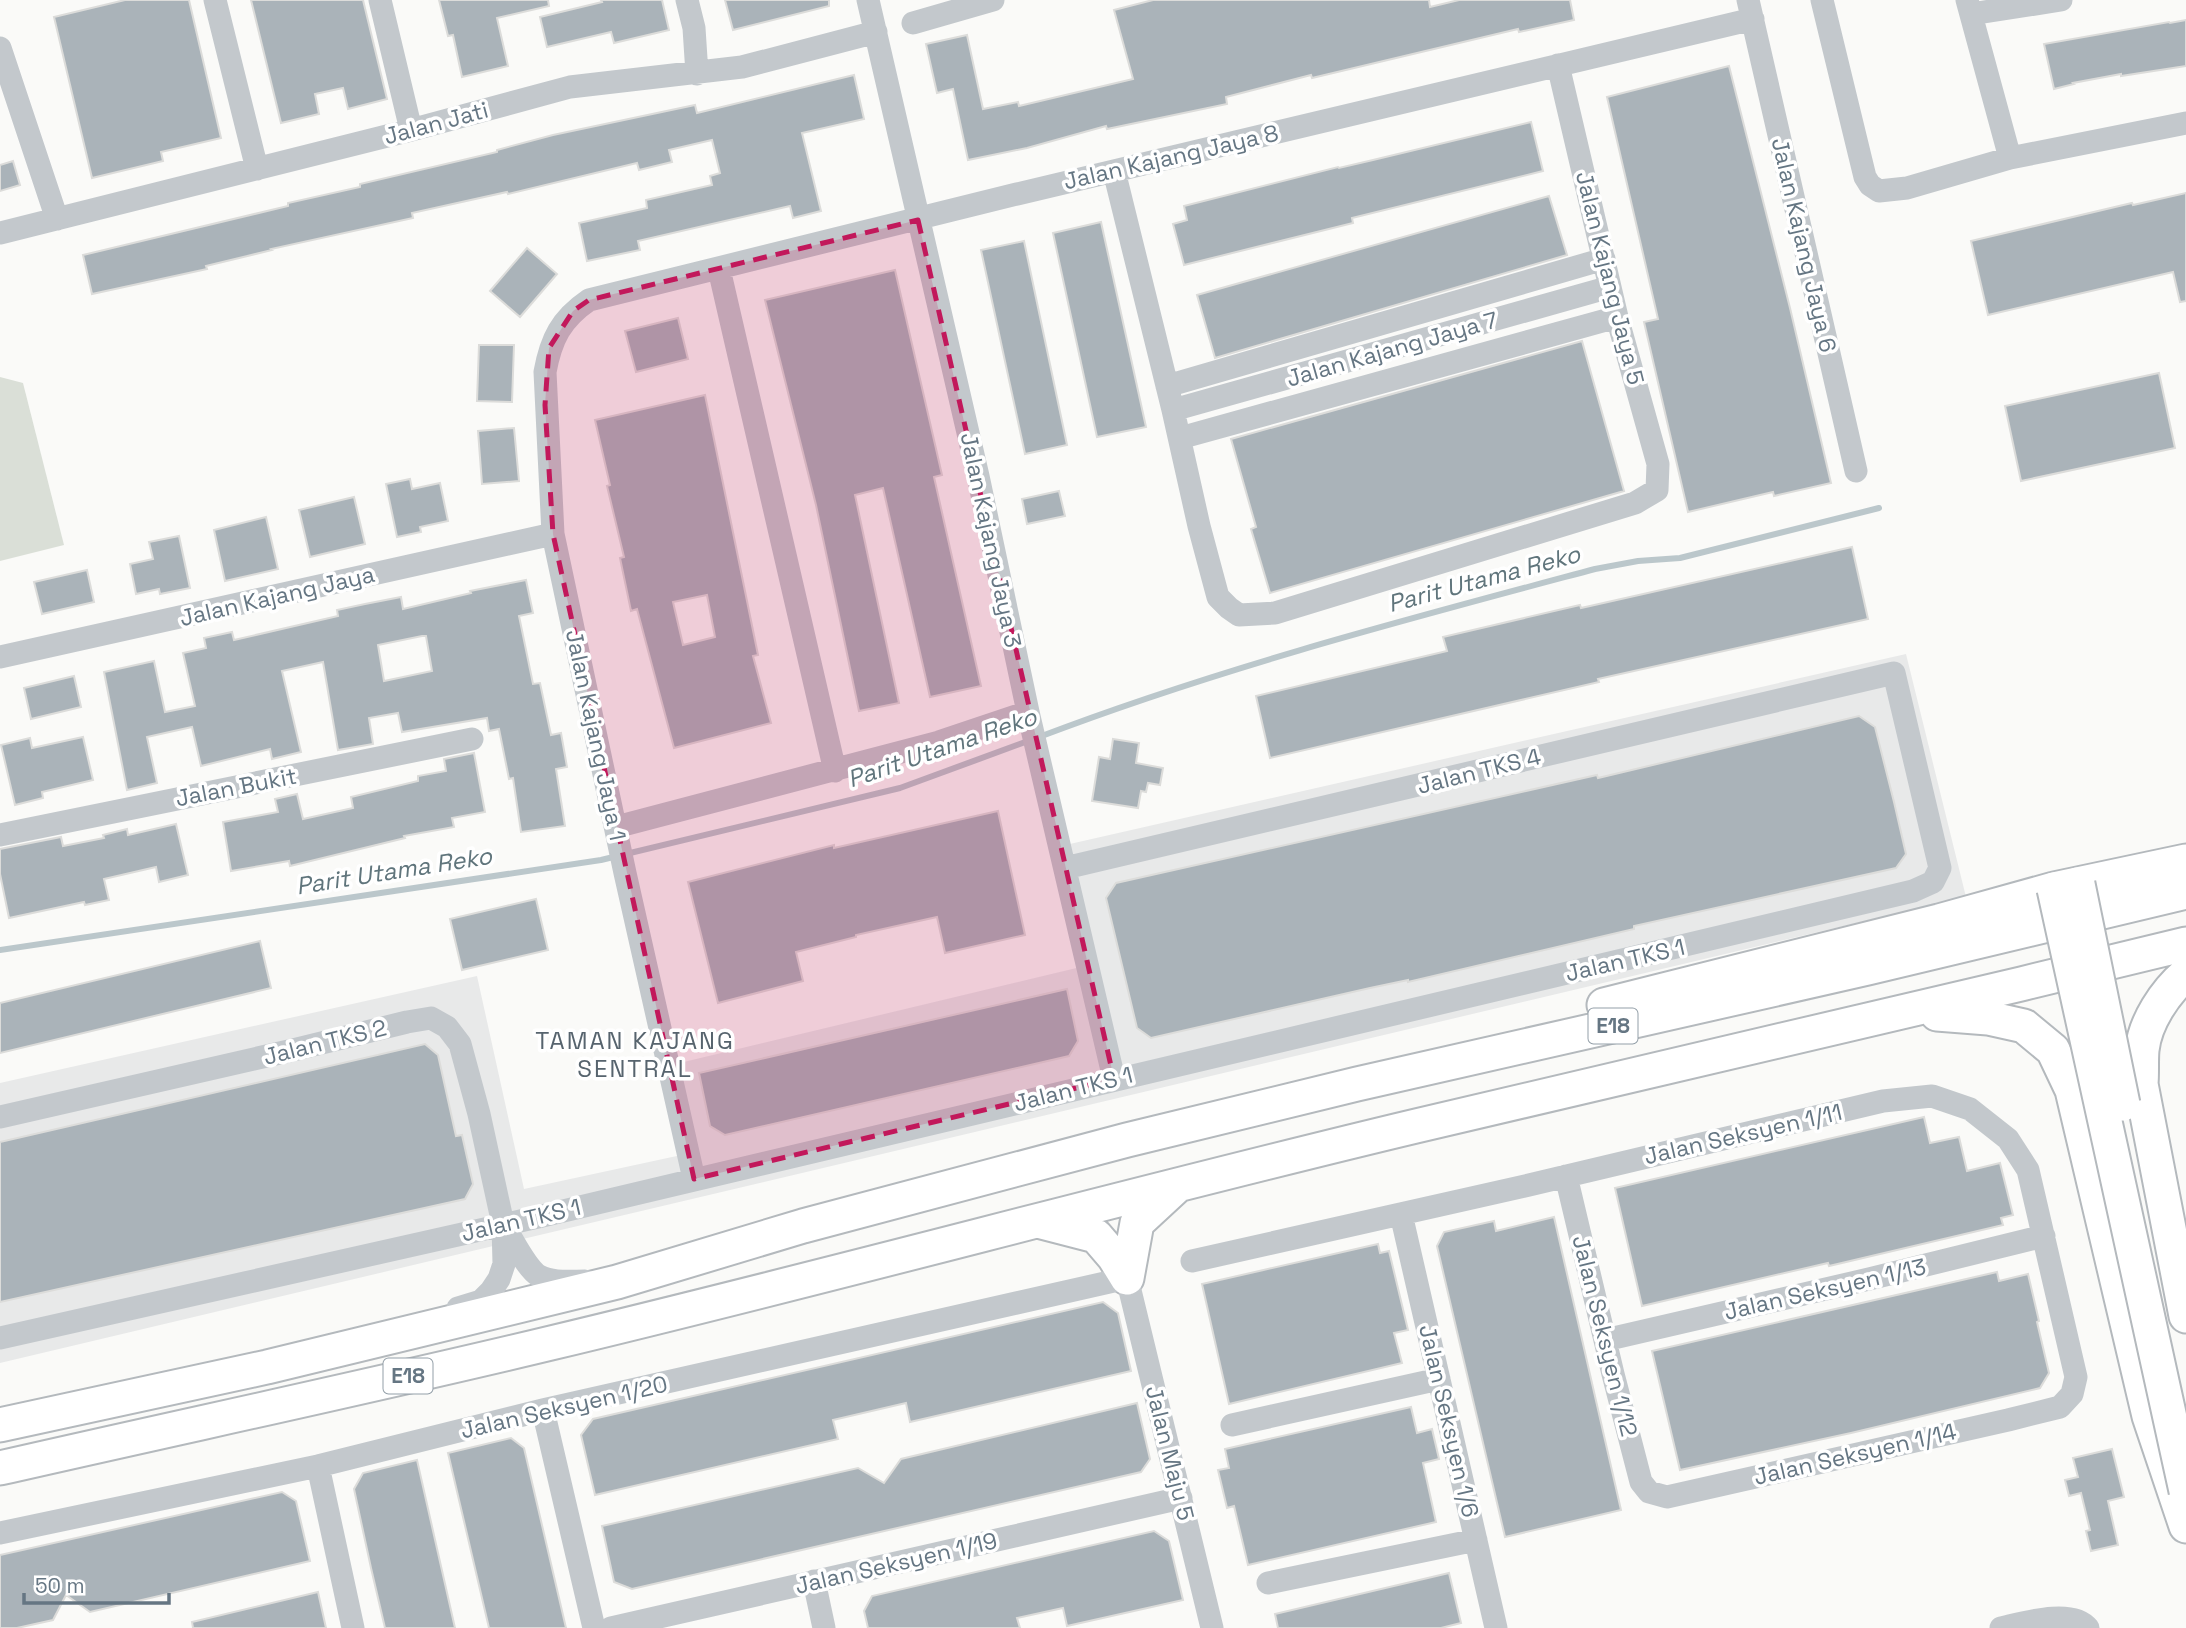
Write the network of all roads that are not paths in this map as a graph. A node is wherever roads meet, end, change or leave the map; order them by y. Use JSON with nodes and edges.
{"nodes":[{"id":1,"x":215,"y":0,"type":"edge"},
{"id":2,"x":380,"y":0,"type":"edge"},
{"id":3,"x":687,"y":0,"type":"edge"},
{"id":4,"x":868,"y":0,"type":"edge"},
{"id":5,"x":993,"y":0,"type":"edge"},
{"id":6,"x":1822,"y":0,"type":"edge"},
{"id":7,"x":2061,"y":0,"type":"edge"},
{"id":8,"x":1969,"y":7,"type":"edge"},
{"id":9,"x":1750,"y":9,"type":"edge"},
{"id":10,"x":913,"y":23,"type":"dead end"},
{"id":11,"x":876,"y":33,"type":"junction"},
{"id":12,"x":0,"y":48,"type":"edge"},
{"id":13,"x":1558,"y":65,"type":"junction"},
{"id":14,"x":696,"y":74,"type":"junction"},
{"id":15,"x":2186,"y":123,"type":"edge"},
{"id":16,"x":411,"y":130,"type":"junction"},
{"id":17,"x":2010,"y":158,"type":"junction"},
{"id":18,"x":257,"y":169,"type":"junction"},
{"id":19,"x":1114,"y":170,"type":"junction"},
{"id":20,"x":57,"y":219,"type":"junction"},
{"id":21,"x":918,"y":220,"type":"junction"},
{"id":22,"x":0,"y":233,"type":"edge"},
{"id":23,"x":1604,"y":258,"type":"junction"},
{"id":24,"x":719,"y":269,"type":"junction"},
{"id":25,"x":1611,"y":287,"type":"junction"},
{"id":26,"x":589,"y":300,"type":"joint"},
{"id":27,"x":1617,"y":317,"type":"junction"},
{"id":28,"x":1167,"y":386,"type":"junction"},
{"id":29,"x":1174,"y":410,"type":"junction"},
{"id":30,"x":1180,"y":438,"type":"junction"},
{"id":31,"x":1856,"y":471,"type":"dead end"},
{"id":32,"x":553,"y":534,"type":"junction"},
{"id":33,"x":0,"y":657,"type":"edge"},
{"id":34,"x":1894,"y":673,"type":"joint"},
{"id":35,"x":1029,"y":714,"type":"junction"},
{"id":36,"x":472,"y":739,"type":"dead end"},
{"id":37,"x":835,"y":771,"type":"junction"},
{"id":38,"x":616,"y":831,"type":"junction"},
{"id":39,"x":0,"y":835,"type":"edge"},
{"id":40,"x":2186,"y":861,"type":"edge"},
{"id":41,"x":1065,"y":868,"type":"junction"},
{"id":42,"x":2066,"y":887,"type":"junction"},
{"id":43,"x":2186,"y":892,"type":"edge"},
{"id":44,"x":2186,"y":944,"type":"edge"},
{"id":45,"x":2186,"y":974,"type":"edge"},
{"id":46,"x":1883,"y":1018,"type":"junction"},
{"id":47,"x":1114,"y":1079,"type":"junction"},
{"id":48,"x":1357,"y":1084,"type":"junction"},
{"id":49,"x":0,"y":1117,"type":"edge"},
{"id":50,"x":1566,"y":1176,"type":"junction"},
{"id":51,"x":694,"y":1180,"type":"junction"},
{"id":52,"x":1179,"y":1184,"type":"junction"},
{"id":53,"x":1401,"y":1214,"type":"junction"},
{"id":54,"x":1034,"y":1220,"type":"junction"},
{"id":55,"x":503,"y":1224,"type":"junction"},
{"id":56,"x":2044,"y":1236,"type":"junction"},
{"id":57,"x":1192,"y":1261,"type":"dead end"},
{"id":58,"x":1127,"y":1278,"type":"junction"},
{"id":59,"x":617,"y":1282,"type":"junction"},
{"id":60,"x":2186,"y":1316,"type":"edge"},
{"id":61,"x":0,"y":1338,"type":"edge"},
{"id":62,"x":1605,"y":1340,"type":"junction"},
{"id":63,"x":267,"y":1367,"type":"junction"},
{"id":64,"x":1439,"y":1379,"type":"junction"},
{"id":65,"x":2060,"y":1407,"type":"joint"},
{"id":66,"x":543,"y":1410,"type":"junction"},
{"id":67,"x":2186,"y":1416,"type":"edge"},
{"id":68,"x":1,"y":1424,"type":"edge"},
{"id":69,"x":1232,"y":1425,"type":"dead end"},
{"id":70,"x":318,"y":1466,"type":"junction"},
{"id":71,"x":0,"y":1468,"type":"edge"},
{"id":72,"x":2186,"y":1491,"type":"edge"},
{"id":73,"x":1649,"y":1492,"type":"joint"},
{"id":74,"x":1181,"y":1498,"type":"junction"},
{"id":75,"x":2186,"y":1526,"type":"edge"},
{"id":76,"x":0,"y":1533,"type":"edge"},
{"id":77,"x":1476,"y":1541,"type":"junction"},
{"id":78,"x":814,"y":1581,"type":"junction"},
{"id":79,"x":1268,"y":1583,"type":"dead end"},
{"id":80,"x":2086,"y":1625,"type":"edge"},
{"id":81,"x":353,"y":1628,"type":"edge"},
{"id":82,"x":594,"y":1628,"type":"edge"},
{"id":83,"x":611,"y":1628,"type":"edge"},
{"id":84,"x":824,"y":1628,"type":"edge"},
{"id":85,"x":1212,"y":1628,"type":"edge"},
{"id":86,"x":1496,"y":1628,"type":"edge"},
{"id":87,"x":2001,"y":1628,"type":"edge"}],
"edges":[{"from":1,"to":18,"type":"street"},
{"from":2,"to":16,"type":"street"},
{"from":3,"to":14,"type":"street"},
{"from":4,"to":11,"type":"street","name":"Jalan Kajang Jaya 3"},
{"from":5,"to":10,"type":"street"},
{"from":6,"to":17,"type":"street"},
{"from":7,"to":8,"type":"street"},
{"from":8,"to":17,"type":"street"},
{"from":9,"to":13,"type":"street","name":"Jalan Kajang Jaya 8"},
{"from":9,"to":31,"type":"street","name":"Jalan Kajang Jaya 6"},
{"from":11,"to":14,"type":"street","name":"Jalan Jati"},
{"from":11,"to":21,"type":"street","name":"Jalan Kajang Jaya 3"},
{"from":12,"to":20,"type":"street"},
{"from":13,"to":19,"type":"street","name":"Jalan Kajang Jaya 8"},
{"from":13,"to":23,"type":"street","name":"Jalan Kajang Jaya 5"},
{"from":14,"to":16,"type":"street","name":"Jalan Jati"},
{"from":15,"to":17,"type":"street"},
{"from":16,"to":18,"type":"street","name":"Jalan Jati"},
{"from":18,"to":20,"type":"street","name":"Jalan Jati"},
{"from":19,"to":21,"type":"street","name":"Jalan Kajang Jaya 8"},
{"from":19,"to":28,"type":"street"},
{"from":20,"to":22,"type":"street","name":"Jalan Jati"},
{"from":21,"to":24,"type":"street","name":"Jalan Kajang Jaya 8"},
{"from":21,"to":35,"type":"street","name":"Jalan Kajang Jaya 3"},
{"from":23,"to":25,"type":"street","name":"Jalan Kajang Jaya 5"},
{"from":23,"to":28,"type":"street"},
{"from":24,"to":26,"type":"street","name":"Jalan Kajang Jaya 8"},
{"from":24,"to":37,"type":"street"},
{"from":25,"to":27,"type":"street","name":"Jalan Kajang Jaya 5"},
{"from":25,"to":29,"type":"street","name":"Jalan Kajang Jaya 7"},
{"from":26,"to":32,"type":"street","name":"Jalan Kajang Jaya 1"},
{"from":27,"to":30,"type":"street"},
{"from":27,"to":30,"type":"street","name":"Jalan Kajang Jaya 5"},
{"from":28,"to":29,"type":"street"},
{"from":29,"to":30,"type":"street"},
{"from":32,"to":33,"type":"street","name":"Jalan Kajang Jaya"},
{"from":32,"to":38,"type":"street","name":"Jalan Kajang Jaya 1"},
{"from":34,"to":41,"type":"street","name":"Jalan TKS 4"},
{"from":34,"to":47,"type":"street","name":"Jalan TKS 1"},
{"from":35,"to":37,"type":"street"},
{"from":35,"to":41,"type":"street","name":"Jalan Kajang Jaya 3"},
{"from":36,"to":39,"type":"street","name":"Jalan Bukit"},
{"from":37,"to":38,"type":"street"},
{"from":38,"to":51,"type":"street","name":"Jalan Kajang Jaya 1"},
{"from":40,"to":42,"type":"highway"},
{"from":41,"to":47,"type":"street","name":"Jalan Kajang Jaya 3"},
{"from":42,"to":48,"type":"highway"},
{"from":42,"to":67,"type":"highway","bridge":true},
{"from":42,"to":72,"type":"highway","bridge":true},
{"from":43,"to":48,"type":"highway","number":"E18"},
{"from":44,"to":46,"type":"highway","number":"E18"},
{"from":45,"to":60,"type":"highway"},
{"from":46,"to":52,"type":"highway","number":"E18"},
{"from":46,"to":75,"type":"highway"},
{"from":47,"to":51,"type":"street","name":"Jalan TKS 1"},
{"from":48,"to":59,"type":"highway","number":"E18"},
{"from":49,"to":55,"type":"street","name":"Jalan TKS 2"},
{"from":50,"to":53,"type":"street","name":"Jalan Seksyen 1/11"},
{"from":50,"to":56,"type":"street","name":"Jalan Seksyen 1/11"},
{"from":50,"to":62,"type":"street","name":"Jalan Seksyen 1/12"},
{"from":51,"to":55,"type":"street","name":"Jalan TKS 1"},
{"from":52,"to":54,"type":"highway","number":"E18"},
{"from":52,"to":58,"type":"highway"},
{"from":53,"to":57,"type":"street","name":"Jalan Seksyen 1/11"},
{"from":53,"to":64,"type":"street","name":"Jalan Seksyen 1/6"},
{"from":54,"to":58,"type":"highway"},
{"from":54,"to":71,"type":"highway","number":"E18"},
{"from":55,"to":59,"type":"street","name":"Jalan TKS 2"},
{"from":55,"to":61,"type":"street","name":"Jalan TKS 1"},
{"from":55,"to":63,"type":"street","name":"Jalan TKS 2"},
{"from":56,"to":62,"type":"street","name":"Jalan Seksyen 1/13"},
{"from":56,"to":65,"type":"street","name":"Jalan Seksyen 1/11"},
{"from":58,"to":66,"type":"street","name":"Jalan Seksyen 1/20"},
{"from":58,"to":74,"type":"street","name":"Jalan Maju 5"},
{"from":59,"to":63,"type":"highway","number":"E18"},
{"from":62,"to":73,"type":"street","name":"Jalan Seksyen 1/12"},
{"from":63,"to":68,"type":"highway","number":"E18"},
{"from":64,"to":69,"type":"street"},
{"from":64,"to":77,"type":"street","name":"Jalan Seksyen 1/6"},
{"from":65,"to":73,"type":"street","name":"Jalan Seksyen 1/14"},
{"from":66,"to":70,"type":"street","name":"Jalan Seksyen 1/20"},
{"from":66,"to":82,"type":"street"},
{"from":70,"to":76,"type":"street","name":"Jalan Seksyen 1/20"},
{"from":70,"to":81,"type":"street"},
{"from":74,"to":78,"type":"street","name":"Jalan Seksyen 1/19"},
{"from":74,"to":85,"type":"street","name":"Jalan Maju 5"},
{"from":77,"to":79,"type":"street"},
{"from":77,"to":86,"type":"street","name":"Jalan Seksyen 1/6"},
{"from":78,"to":83,"type":"street","name":"Jalan Seksyen 1/19"},
{"from":78,"to":84,"type":"street"},
{"from":80,"to":87,"type":"street"}]}
